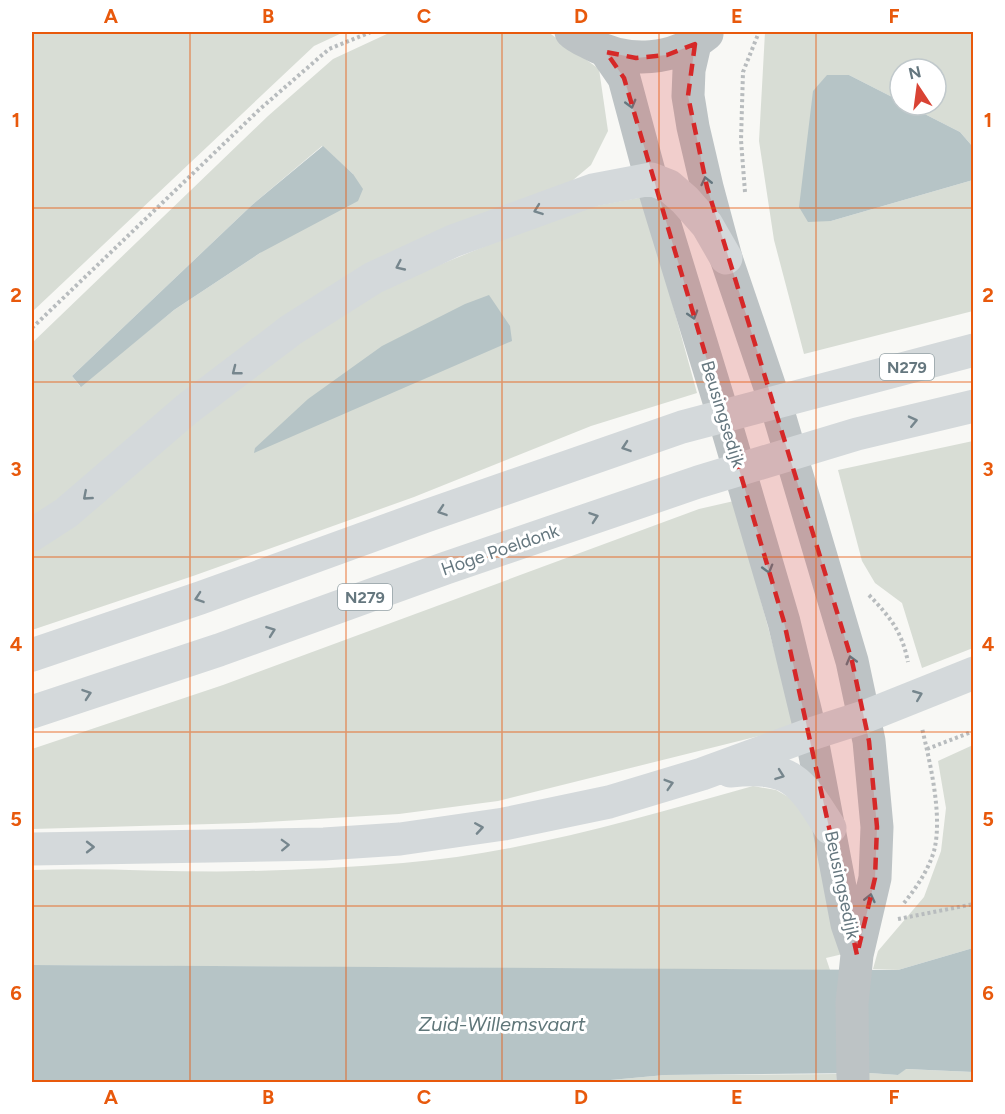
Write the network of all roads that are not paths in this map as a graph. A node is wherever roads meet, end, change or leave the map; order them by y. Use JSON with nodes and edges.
{"nodes":[{"id":1,"x":571,"y":32,"type":"edge"},
{"id":2,"x":703,"y":38,"type":"edge"},
{"id":3,"x":606,"y":52,"type":"junction"},
{"id":4,"x":651,"y":179,"type":"junction"},
{"id":5,"x":726,"y":258,"type":"junction"},
{"id":6,"x":974,"y":350,"type":"edge"},
{"id":7,"x":974,"y":406,"type":"edge"},
{"id":8,"x":32,"y":536,"type":"edge"},
{"id":9,"x":32,"y":655,"type":"edge"},
{"id":10,"x":974,"y":673,"type":"edge"},
{"id":11,"x":32,"y":712,"type":"edge"},
{"id":12,"x":864,"y":717,"type":"junction"},
{"id":13,"x":811,"y":734,"type":"junction"},
{"id":14,"x":702,"y":774,"type":"junction"},
{"id":15,"x":830,"y":828,"type":"junction"},
{"id":16,"x":32,"y":849,"type":"edge"},
{"id":17,"x":857,"y":955,"type":"junction"},
{"id":18,"x":853,"y":1079,"type":"edge"}],
"edges":[{"from":1,"to":3,"type":"street"},
{"from":2,"to":3,"type":"street"},
{"from":5,"to":2,"type":"street","name":"Beusingsedijk","one_way":true},
{"from":3,"to":4,"type":"street","name":"Beusingsedijk","one_way":true},
{"from":4,"to":5,"type":"highway"},
{"from":4,"to":8,"type":"highway","one_way":true},
{"from":4,"to":13,"type":"street","name":"Beusingsedijk","one_way":true},
{"from":12,"to":5,"type":"street","name":"Beusingsedijk","one_way":true},
{"from":6,"to":9,"type":"highway","number":"N279","one_way":true},
{"from":11,"to":7,"type":"highway","name":"Hoge Poeldonk","number":"N279","one_way":true},
{"from":12,"to":10,"type":"highway","one_way":true},
{"from":12,"to":13,"type":"highway"},
{"from":17,"to":12,"type":"street","name":"Beusingsedijk","one_way":true},
{"from":13,"to":14,"type":"highway"},
{"from":13,"to":15,"type":"street","name":"Beusingsedijk"},
{"from":14,"to":15,"type":"highway","one_way":true},
{"from":16,"to":14,"type":"highway","one_way":true},
{"from":15,"to":17,"type":"street","name":"Beusingsedijk"},
{"from":17,"to":18,"type":"street"}]}
